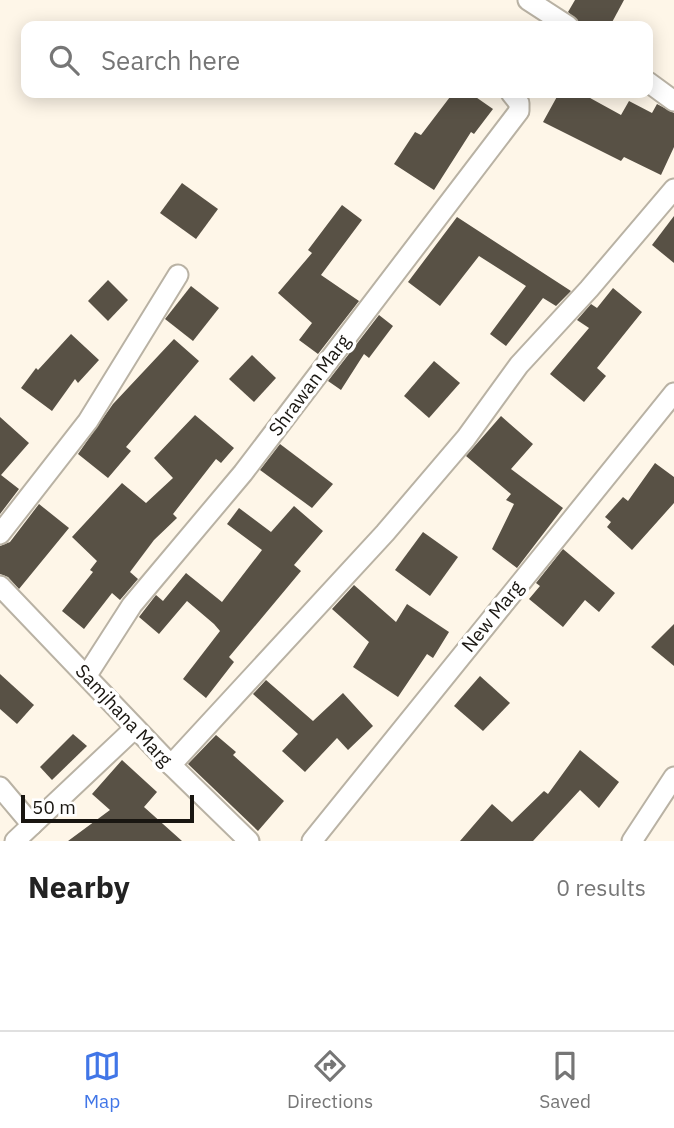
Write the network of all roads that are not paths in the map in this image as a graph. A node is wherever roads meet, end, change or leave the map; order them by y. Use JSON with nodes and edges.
{"nodes":[{"id":1,"x":528,"y":0,"type":"edge"},
{"id":2,"x":543,"y":19,"type":"edge"},
{"id":3,"x":653,"y":86,"type":"edge"},
{"id":4,"x":516,"y":98,"type":"edge"},
{"id":5,"x":674,"y":101,"type":"edge"},
{"id":6,"x":674,"y":189,"type":"edge"},
{"id":7,"x":178,"y":275,"type":"dead end"},
{"id":8,"x":674,"y":393,"type":"edge"},
{"id":9,"x":0,"y":534,"type":"edge"},
{"id":10,"x":0,"y":586,"type":"edge"},
{"id":11,"x":87,"y":675,"type":"junction"},
{"id":12,"x":135,"y":728,"type":"junction"},
{"id":13,"x":170,"y":765,"type":"junction"},
{"id":14,"x":674,"y":777,"type":"edge"},
{"id":15,"x":0,"y":787,"type":"edge"},
{"id":16,"x":32,"y":825,"type":"junction"},
{"id":17,"x":15,"y":841,"type":"edge"},
{"id":18,"x":249,"y":841,"type":"edge"},
{"id":19,"x":312,"y":841,"type":"edge"},
{"id":20,"x":632,"y":841,"type":"edge"}],
"edges":[{"from":1,"to":2,"type":"street"},
{"from":3,"to":5,"type":"street"},
{"from":4,"to":11,"type":"street","name":"Shrawan Marg"},
{"from":6,"to":13,"type":"street"},
{"from":7,"to":9,"type":"street"},
{"from":8,"to":19,"type":"street","name":"New Marg"},
{"from":10,"to":11,"type":"street","name":"Samjhana Marg"},
{"from":11,"to":12,"type":"street","name":"Samjhana Marg"},
{"from":12,"to":13,"type":"street","name":"Samjhana Marg"},
{"from":12,"to":16,"type":"street"},
{"from":13,"to":18,"type":"street","name":"Samjhana Marg"},
{"from":14,"to":20,"type":"street"},
{"from":15,"to":16,"type":"street"},
{"from":16,"to":17,"type":"street"}]}
